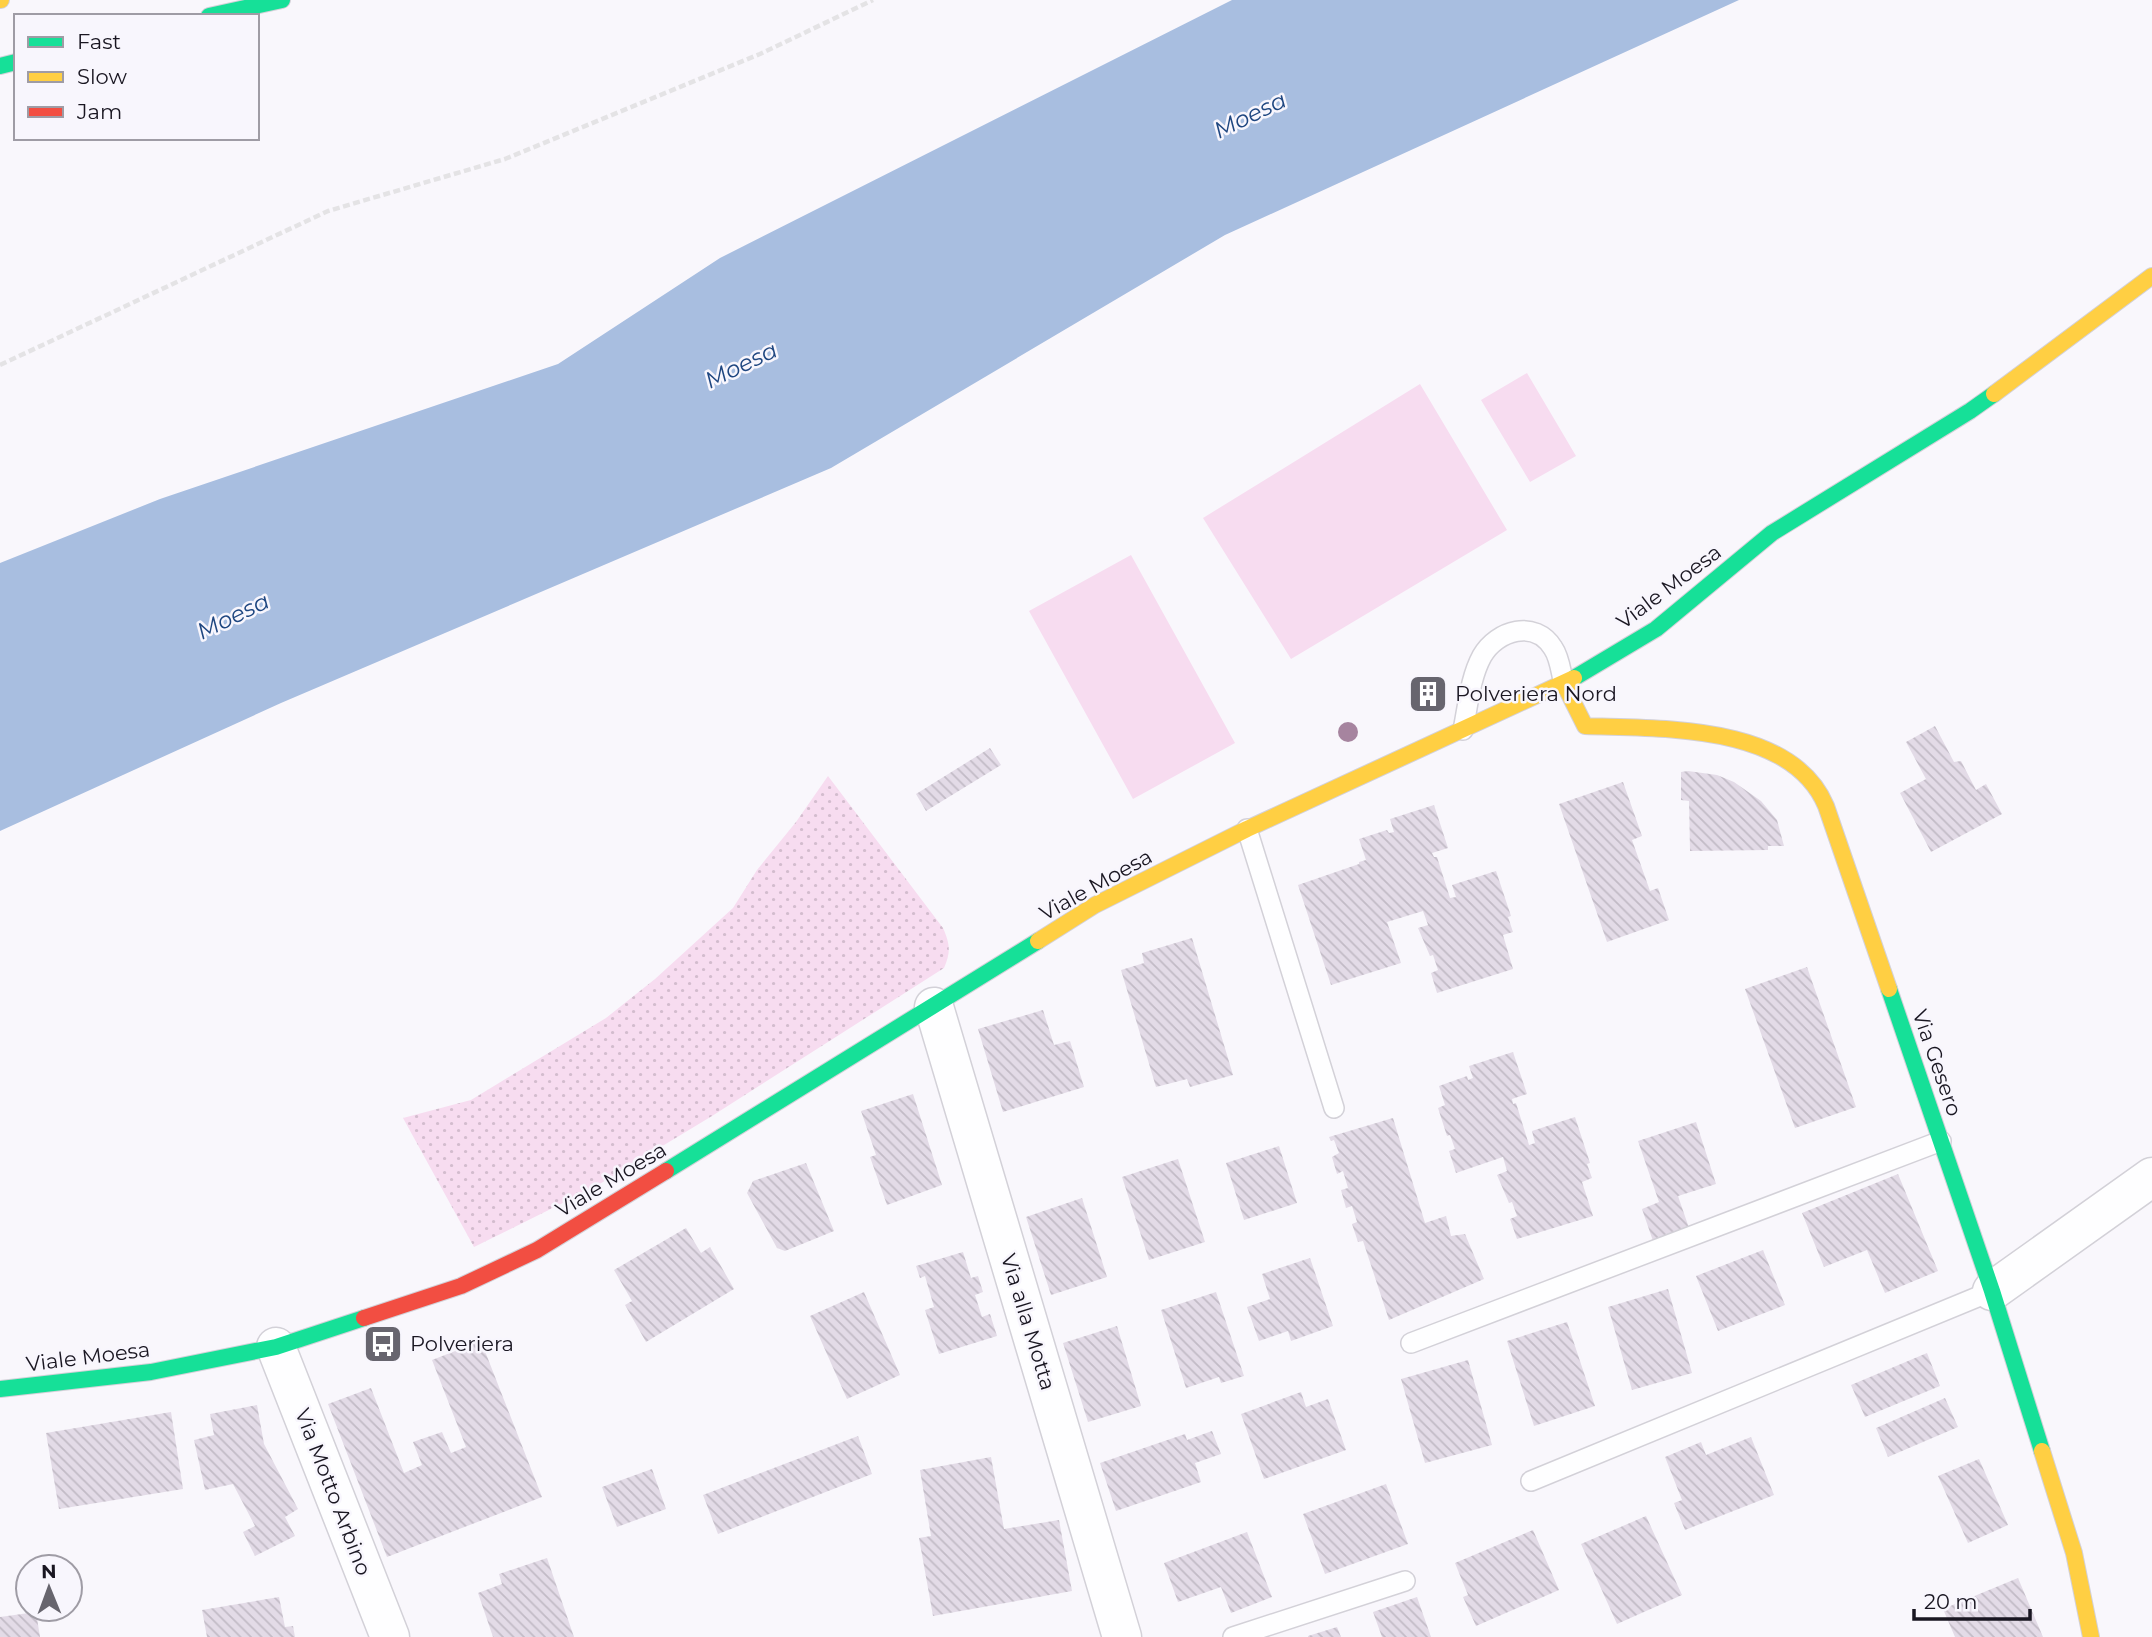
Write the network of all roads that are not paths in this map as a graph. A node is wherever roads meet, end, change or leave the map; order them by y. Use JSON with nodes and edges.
{"nodes":[{"id":1,"x":282,"y":0,"type":"edge"},
{"id":2,"x":218,"y":14,"type":"edge"},
{"id":3,"x":2152,"y":276,"type":"edge"},
{"id":4,"x":1564,"y":684,"type":"junction"},
{"id":5,"x":1463,"y":730,"type":"junction"},
{"id":6,"x":1247,"y":829,"type":"junction"},
{"id":7,"x":934,"y":1007,"type":"junction"},
{"id":8,"x":1334,"y":1108,"type":"dead end"},
{"id":9,"x":1941,"y":1141,"type":"junction"},
{"id":10,"x":2152,"y":1177,"type":"edge"},
{"id":11,"x":1992,"y":1290,"type":"junction"},
{"id":12,"x":1411,"y":1343,"type":"dead end"},
{"id":13,"x":276,"y":1347,"type":"junction"},
{"id":14,"x":0,"y":1389,"type":"edge"},
{"id":15,"x":1531,"y":1481,"type":"dead end"},
{"id":16,"x":1405,"y":1581,"type":"dead end"},
{"id":17,"x":390,"y":1637,"type":"edge"},
{"id":18,"x":1122,"y":1637,"type":"edge"},
{"id":19,"x":1233,"y":1637,"type":"edge"},
{"id":20,"x":2091,"y":1637,"type":"edge"}],
"edges":[{"from":1,"to":2,"type":"main road"},
{"from":3,"to":4,"type":"main road","name":"Viale Moesa"},
{"from":4,"to":5,"type":"main road","name":"Viale Moesa"},
{"from":4,"to":5,"type":"lane"},
{"from":4,"to":9,"type":"main road","name":"Via Gesero"},
{"from":5,"to":6,"type":"main road","name":"Viale Moesa"},
{"from":6,"to":7,"type":"main road","name":"Viale Moesa"},
{"from":6,"to":8,"type":"lane"},
{"from":7,"to":13,"type":"main road","name":"Viale Moesa"},
{"from":7,"to":18,"type":"street","name":"Via alla Motta"},
{"from":9,"to":11,"type":"main road","name":"Via Gesero"},
{"from":9,"to":12,"type":"lane"},
{"from":10,"to":11,"type":"street"},
{"from":11,"to":15,"type":"lane"},
{"from":11,"to":20,"type":"main road","name":"Via Gesero"},
{"from":13,"to":14,"type":"main road","name":"Viale Moesa"},
{"from":13,"to":17,"type":"street","name":"Via Motto Arbino"},
{"from":16,"to":19,"type":"lane"}]}
